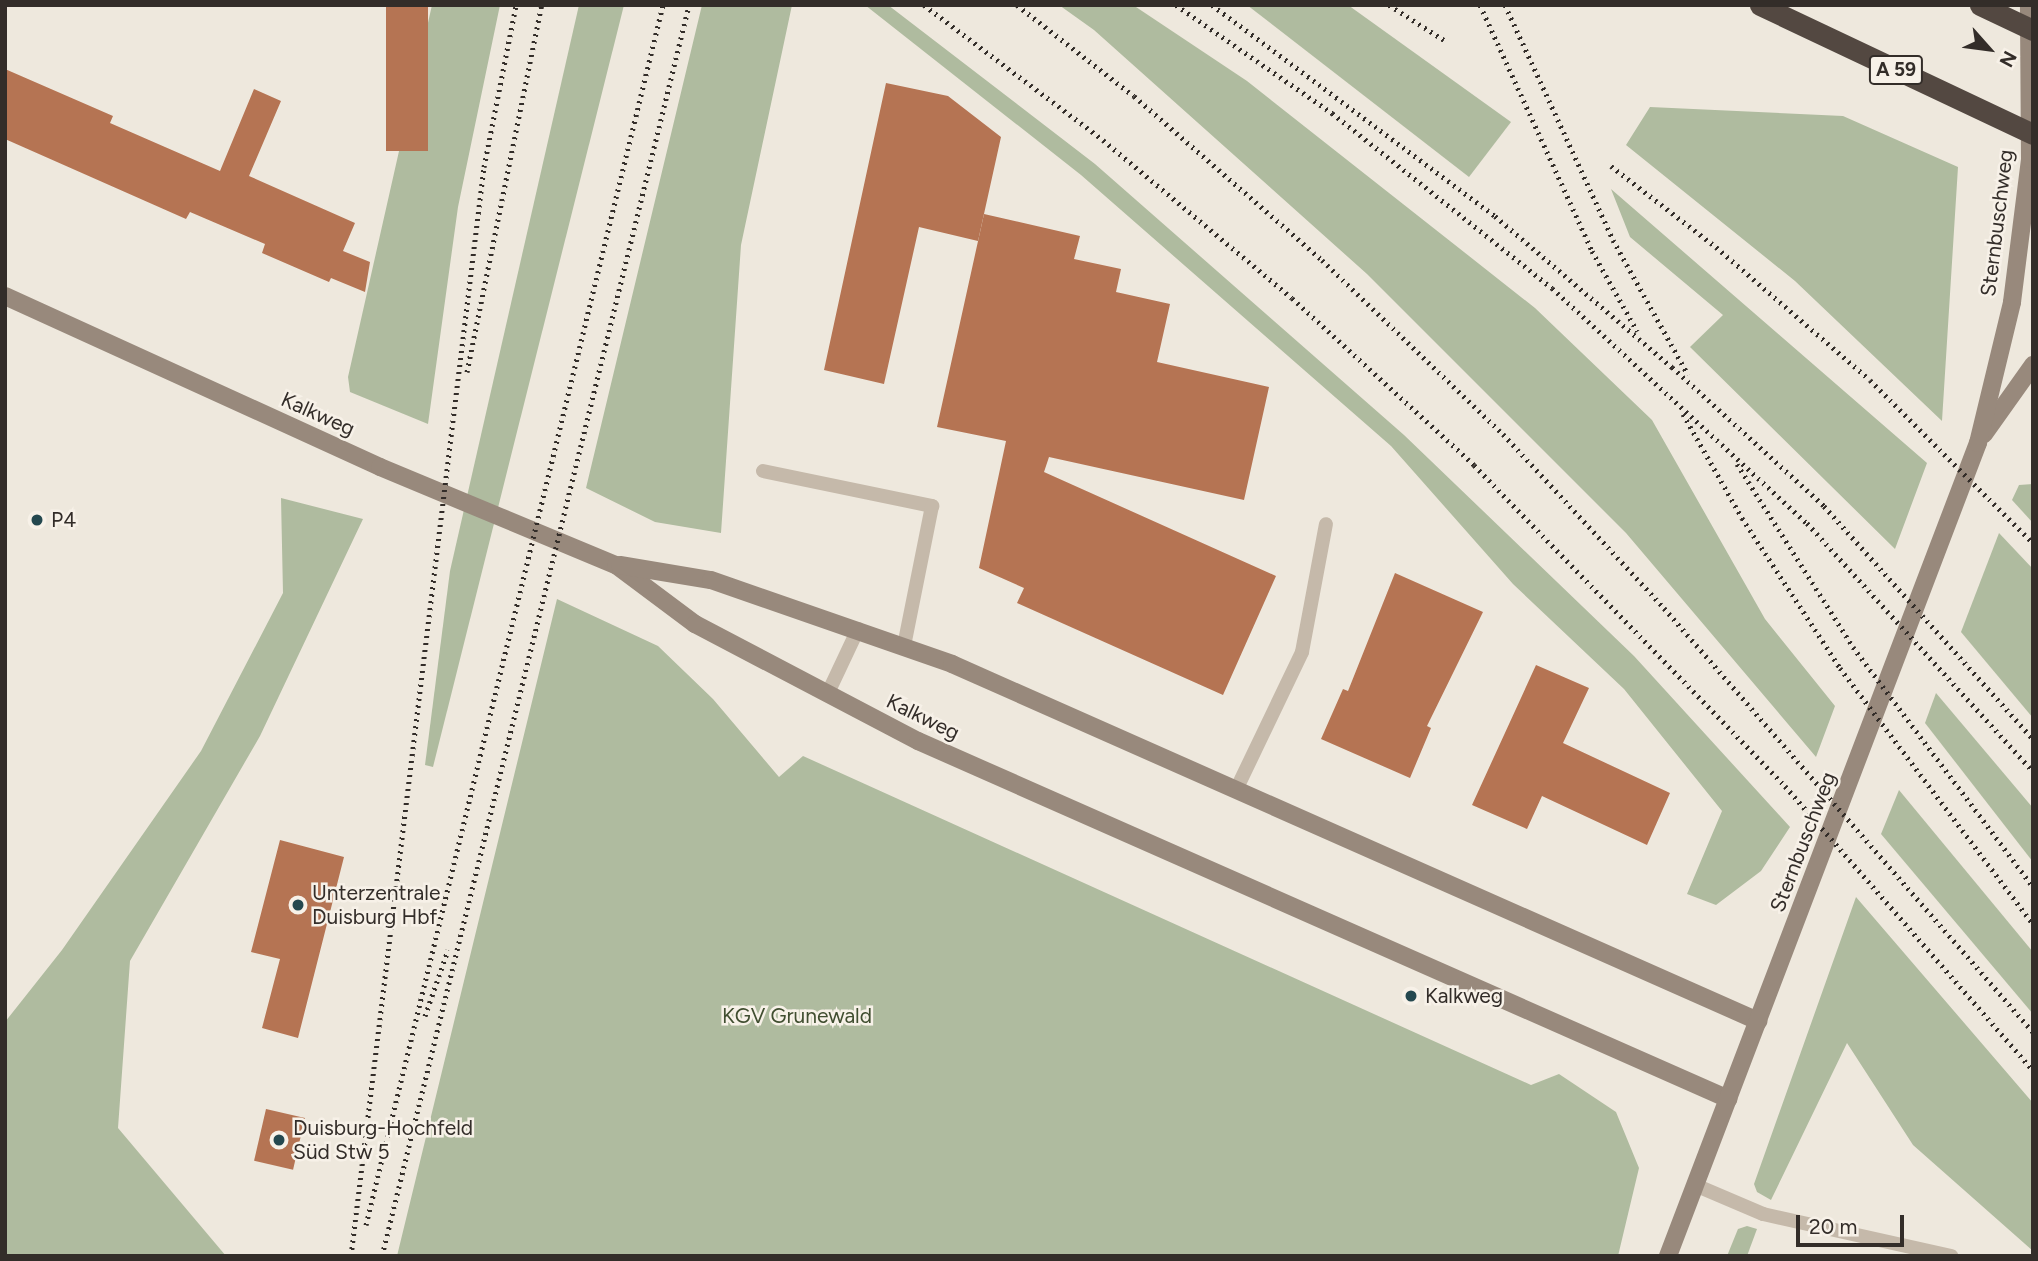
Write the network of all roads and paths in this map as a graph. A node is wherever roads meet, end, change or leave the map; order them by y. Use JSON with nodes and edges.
{"nodes":[{"id":1,"x":1760,"y":5,"type":"edge"},
{"id":2,"x":1980,"y":5,"type":"edge"},
{"id":3,"x":2029,"y":5,"type":"edge"},
{"id":4,"x":2033,"y":30,"type":"edge"},
{"id":5,"x":2033,"y":134,"type":"edge"},
{"id":6,"x":5,"y":296,"type":"edge"},
{"id":7,"x":2033,"y":365,"type":"edge"},
{"id":8,"x":1978,"y":443,"type":"junction"},
{"id":9,"x":763,"y":471,"type":"dead end"},
{"id":10,"x":1326,"y":524,"type":"dead end"},
{"id":11,"x":615,"y":565,"type":"junction"},
{"id":12,"x":858,"y":629,"type":"junction"},
{"id":13,"x":904,"y":646,"type":"junction"},
{"id":14,"x":827,"y":695,"type":"junction"},
{"id":15,"x":1237,"y":790,"type":"junction"},
{"id":16,"x":1758,"y":1021,"type":"junction"},
{"id":17,"x":1728,"y":1098,"type":"junction"},
{"id":18,"x":1695,"y":1185,"type":"junction"},
{"id":19,"x":1668,"y":1256,"type":"edge"},
{"id":20,"x":1951,"y":1256,"type":"edge"}],
"edges":[{"from":1,"to":5,"type":"highway","number":"A 59"},
{"from":2,"to":4,"type":"highway"},
{"from":3,"to":8,"type":"street","name":"Sternbuschweg"},
{"from":6,"to":11,"type":"street","name":"Kalkweg"},
{"from":7,"to":8,"type":"street","name":"Sternbuschweg"},
{"from":8,"to":16,"type":"street","name":"Sternbuschweg"},
{"from":9,"to":13,"type":"lane"},
{"from":10,"to":15,"type":"lane"},
{"from":11,"to":12,"type":"street","name":"Kalkweg"},
{"from":11,"to":14,"type":"street","name":"Kalkweg"},
{"from":12,"to":13,"type":"street","name":"Kalkweg"},
{"from":12,"to":14,"type":"lane"},
{"from":13,"to":15,"type":"street","name":"Kalkweg"},
{"from":14,"to":17,"type":"street","name":"Kalkweg"},
{"from":15,"to":16,"type":"street","name":"Kalkweg"},
{"from":16,"to":17,"type":"street","name":"Sternbuschweg"},
{"from":17,"to":18,"type":"street","name":"Sternbuschweg"},
{"from":18,"to":19,"type":"street","name":"Sternbuschweg"},
{"from":18,"to":20,"type":"lane"}]}
